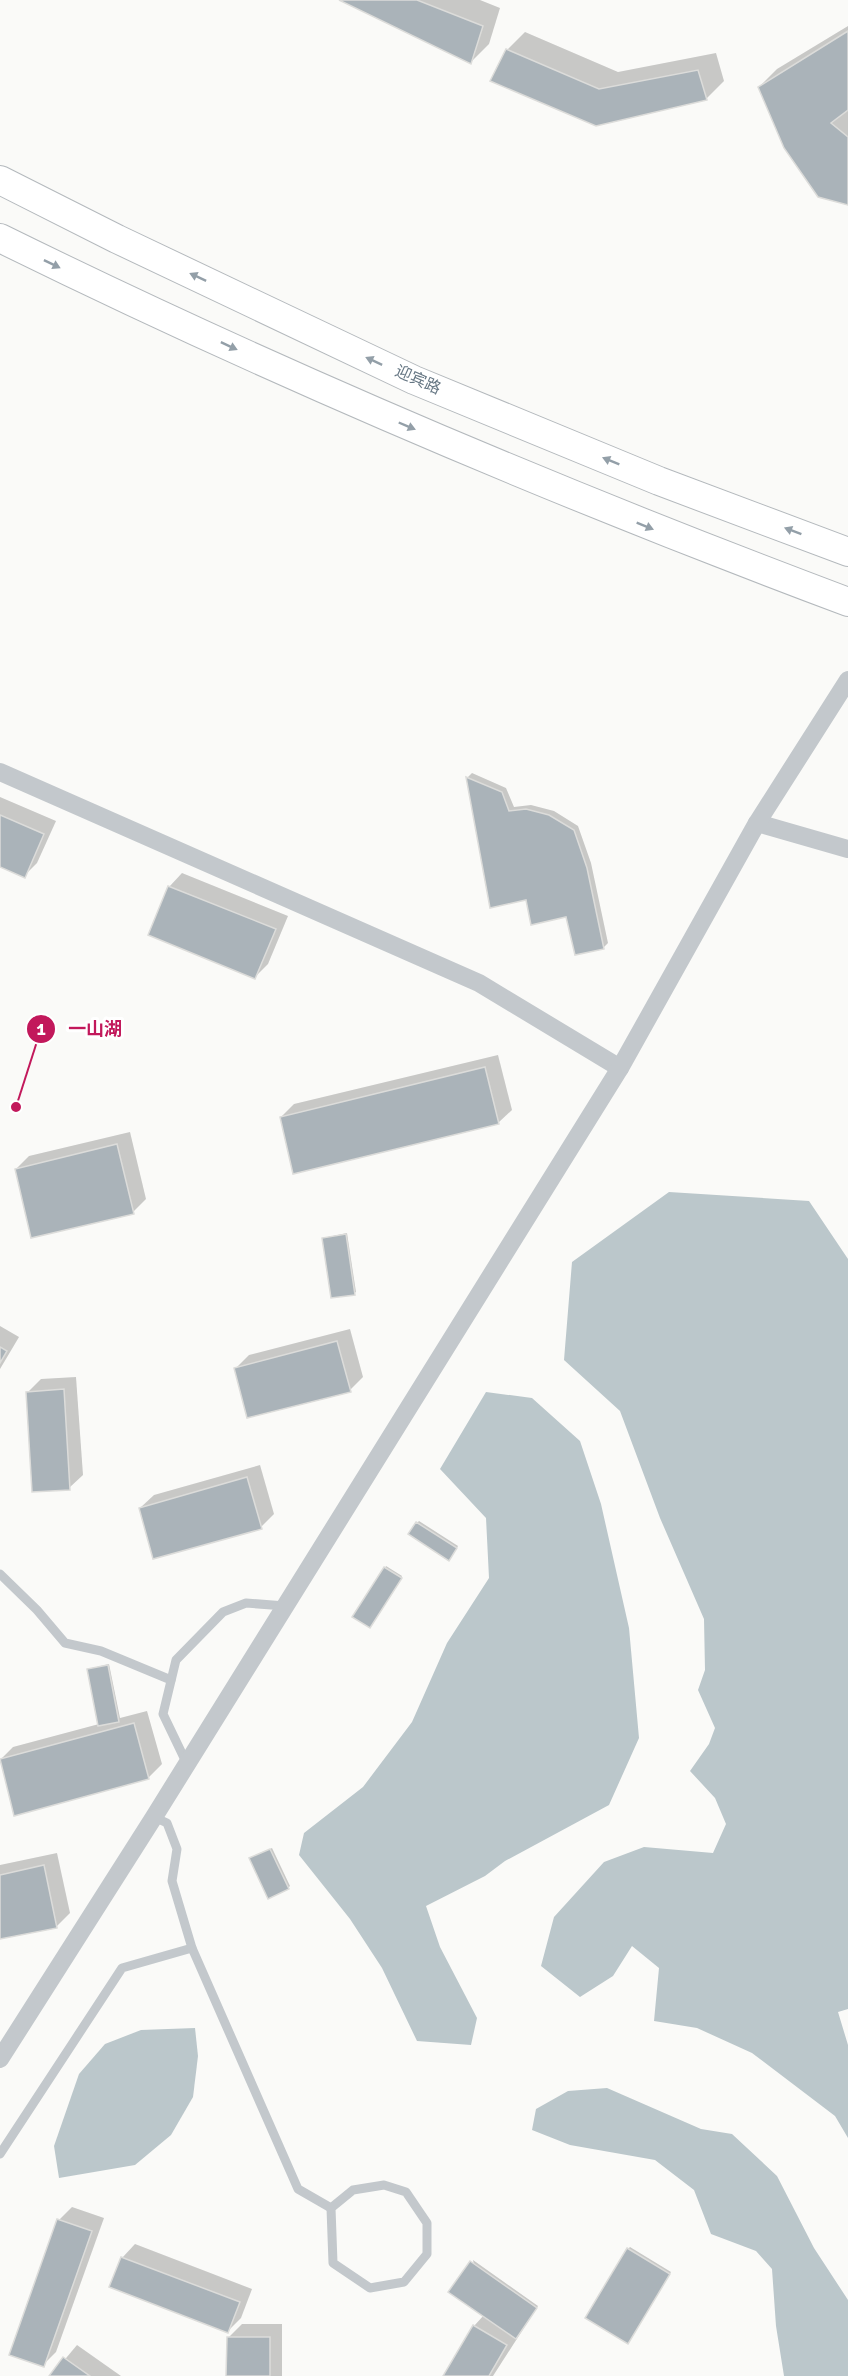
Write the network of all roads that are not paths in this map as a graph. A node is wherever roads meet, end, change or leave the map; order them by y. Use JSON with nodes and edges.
{"nodes":[{"id":1,"x":0,"y":180,"type":"edge"},
{"id":2,"x":0,"y":238,"type":"edge"},
{"id":3,"x":848,"y":552,"type":"edge"},
{"id":4,"x":848,"y":602,"type":"edge"},
{"id":5,"x":848,"y":680,"type":"edge"},
{"id":6,"x":0,"y":772,"type":"edge"},
{"id":7,"x":757,"y":823,"type":"junction"},
{"id":8,"x":848,"y":849,"type":"edge"},
{"id":9,"x":620,"y":1068,"type":"junction"},
{"id":10,"x":0,"y":1574,"type":"edge"},
{"id":11,"x":285,"y":1606,"type":"junction"},
{"id":12,"x":171,"y":1680,"type":"junction"},
{"id":13,"x":187,"y":1764,"type":"junction"},
{"id":14,"x":154,"y":1817,"type":"junction"},
{"id":15,"x":192,"y":1948,"type":"junction"},
{"id":16,"x":0,"y":2059,"type":"edge"},
{"id":17,"x":0,"y":2154,"type":"edge"},
{"id":18,"x":331,"y":2208,"type":"junction"}],
"edges":[{"from":3,"to":1,"type":"highway","name":"迎宾路","one_way":true},
{"from":2,"to":4,"type":"highway","one_way":true},
{"from":5,"to":7,"type":"street"},
{"from":6,"to":9,"type":"street"},
{"from":7,"to":8,"type":"street"},
{"from":7,"to":9,"type":"street"},
{"from":9,"to":11,"type":"street"},
{"from":10,"to":12,"type":"lane"},
{"from":11,"to":12,"type":"lane"},
{"from":11,"to":13,"type":"street"},
{"from":12,"to":13,"type":"lane"},
{"from":13,"to":14,"type":"street"},
{"from":14,"to":15,"type":"lane"},
{"from":14,"to":16,"type":"street"},
{"from":15,"to":17,"type":"lane"},
{"from":15,"to":18,"type":"lane"},
{"from":18,"to":18,"type":"lane"}]}
